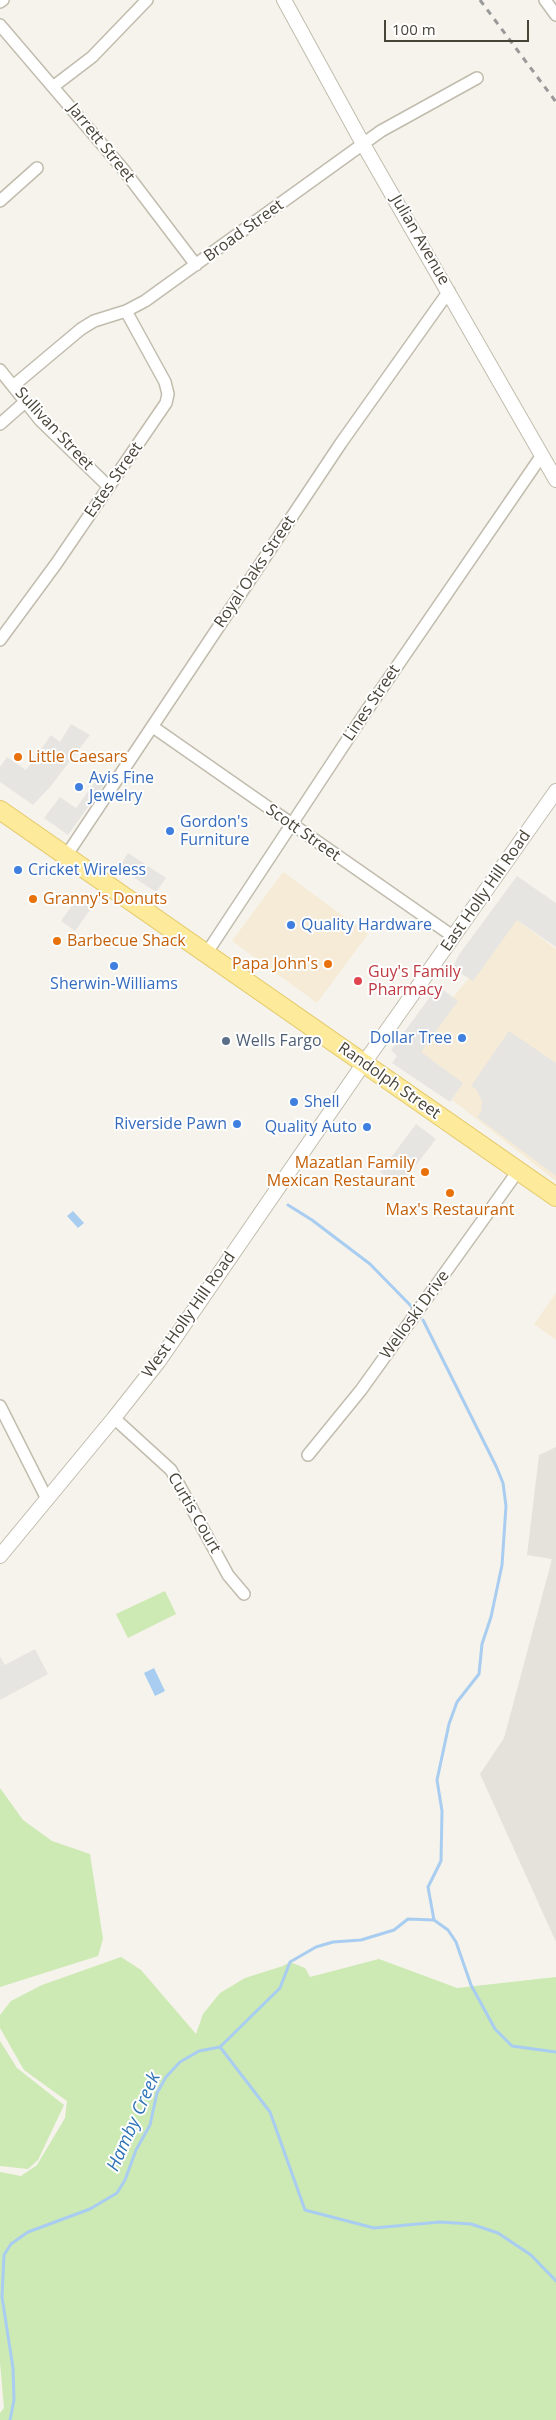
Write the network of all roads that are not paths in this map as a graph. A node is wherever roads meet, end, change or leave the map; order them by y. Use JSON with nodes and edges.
{"nodes":[{"id":1,"x":3,"y":0,"type":"edge"},
{"id":2,"x":147,"y":0,"type":"edge"},
{"id":3,"x":284,"y":0,"type":"edge"},
{"id":4,"x":545,"y":0,"type":"edge"},
{"id":5,"x":0,"y":2,"type":"edge"},
{"id":6,"x":556,"y":15,"type":"edge"},
{"id":7,"x":0,"y":26,"type":"edge"},
{"id":8,"x":478,"y":78,"type":"dead end"},
{"id":9,"x":54,"y":86,"type":"junction"},
{"id":10,"x":363,"y":144,"type":"junction"},
{"id":11,"x":37,"y":168,"type":"dead end"},
{"id":12,"x":0,"y":202,"type":"edge"},
{"id":13,"x":196,"y":266,"type":"junction"},
{"id":14,"x":449,"y":291,"type":"junction"},
{"id":15,"x":126,"y":311,"type":"junction"},
{"id":16,"x":0,"y":370,"type":"edge"},
{"id":17,"x":13,"y":386,"type":"junction"},
{"id":18,"x":25,"y":402,"type":"junction"},
{"id":19,"x":0,"y":424,"type":"edge"},
{"id":20,"x":542,"y":455,"type":"junction"},
{"id":21,"x":556,"y":480,"type":"edge"},
{"id":22,"x":109,"y":487,"type":"junction"},
{"id":23,"x":0,"y":640,"type":"edge"},
{"id":24,"x":153,"y":727,"type":"junction"},
{"id":25,"x":556,"y":791,"type":"edge"},
{"id":26,"x":0,"y":810,"type":"edge"},
{"id":27,"x":291,"y":825,"type":"junction"},
{"id":28,"x":66,"y":856,"type":"junction"},
{"id":29,"x":454,"y":937,"type":"junction"},
{"id":30,"x":206,"y":954,"type":"junction"},
{"id":31,"x":364,"y":1063,"type":"junction"},
{"id":32,"x":518,"y":1171,"type":"junction"},
{"id":33,"x":556,"y":1197,"type":"edge"},
{"id":34,"x":0,"y":1406,"type":"edge"},
{"id":35,"x":114,"y":1418,"type":"junction"},
{"id":36,"x":308,"y":1455,"type":"dead end"},
{"id":37,"x":47,"y":1499,"type":"junction"},
{"id":38,"x":0,"y":1556,"type":"edge"},
{"id":39,"x":244,"y":1594,"type":"dead end"}],
"edges":[{"from":1,"to":5,"type":"street"},
{"from":2,"to":9,"type":"street"},
{"from":3,"to":10,"type":"street","name":"Julian Avenue"},
{"from":4,"to":6,"type":"street"},
{"from":7,"to":9,"type":"street","name":"Jarrett Street"},
{"from":8,"to":10,"type":"street","name":"Broad Street"},
{"from":9,"to":13,"type":"street","name":"Jarrett Street"},
{"from":10,"to":13,"type":"street","name":"Broad Street"},
{"from":10,"to":14,"type":"street","name":"Julian Avenue"},
{"from":11,"to":12,"type":"street"},
{"from":13,"to":15,"type":"street","name":"Broad Street"},
{"from":14,"to":20,"type":"street","name":"Julian Avenue"},
{"from":14,"to":24,"type":"street","name":"Royal Oaks Street"},
{"from":15,"to":17,"type":"street","name":"Broad Street"},
{"from":15,"to":22,"type":"street","name":"Estes Street"},
{"from":16,"to":17,"type":"street","name":"Sullivan Street"},
{"from":17,"to":18,"type":"street","name":"Sullivan Street"},
{"from":18,"to":19,"type":"street"},
{"from":18,"to":22,"type":"street","name":"Sullivan Street"},
{"from":20,"to":21,"type":"street","name":"Julian Avenue"},
{"from":20,"to":27,"type":"street","name":"Lines Street"},
{"from":22,"to":23,"type":"street","name":"Estes Street"},
{"from":24,"to":27,"type":"street","name":"Scott Street"},
{"from":24,"to":28,"type":"street","name":"Royal Oaks Street"},
{"from":25,"to":29,"type":"street","name":"East Holly Hill Road"},
{"from":26,"to":28,"type":"main road","name":"Randolph Street"},
{"from":27,"to":29,"type":"street","name":"Scott Street"},
{"from":27,"to":30,"type":"street","name":"Lines Street"},
{"from":28,"to":30,"type":"main road","name":"Randolph Street"},
{"from":29,"to":31,"type":"street","name":"East Holly Hill Road"},
{"from":30,"to":31,"type":"main road","name":"Randolph Street"},
{"from":31,"to":32,"type":"main road","name":"Randolph Street"},
{"from":31,"to":35,"type":"street","name":"West Holly Hill Road"},
{"from":32,"to":33,"type":"main road","name":"Randolph Street"},
{"from":32,"to":36,"type":"street","name":"Welloski Drive"},
{"from":34,"to":37,"type":"street"},
{"from":35,"to":37,"type":"street","name":"West Holly Hill Road"},
{"from":35,"to":39,"type":"street","name":"Curtis Court"},
{"from":37,"to":38,"type":"street","name":"West Holly Hill Road"}]}
